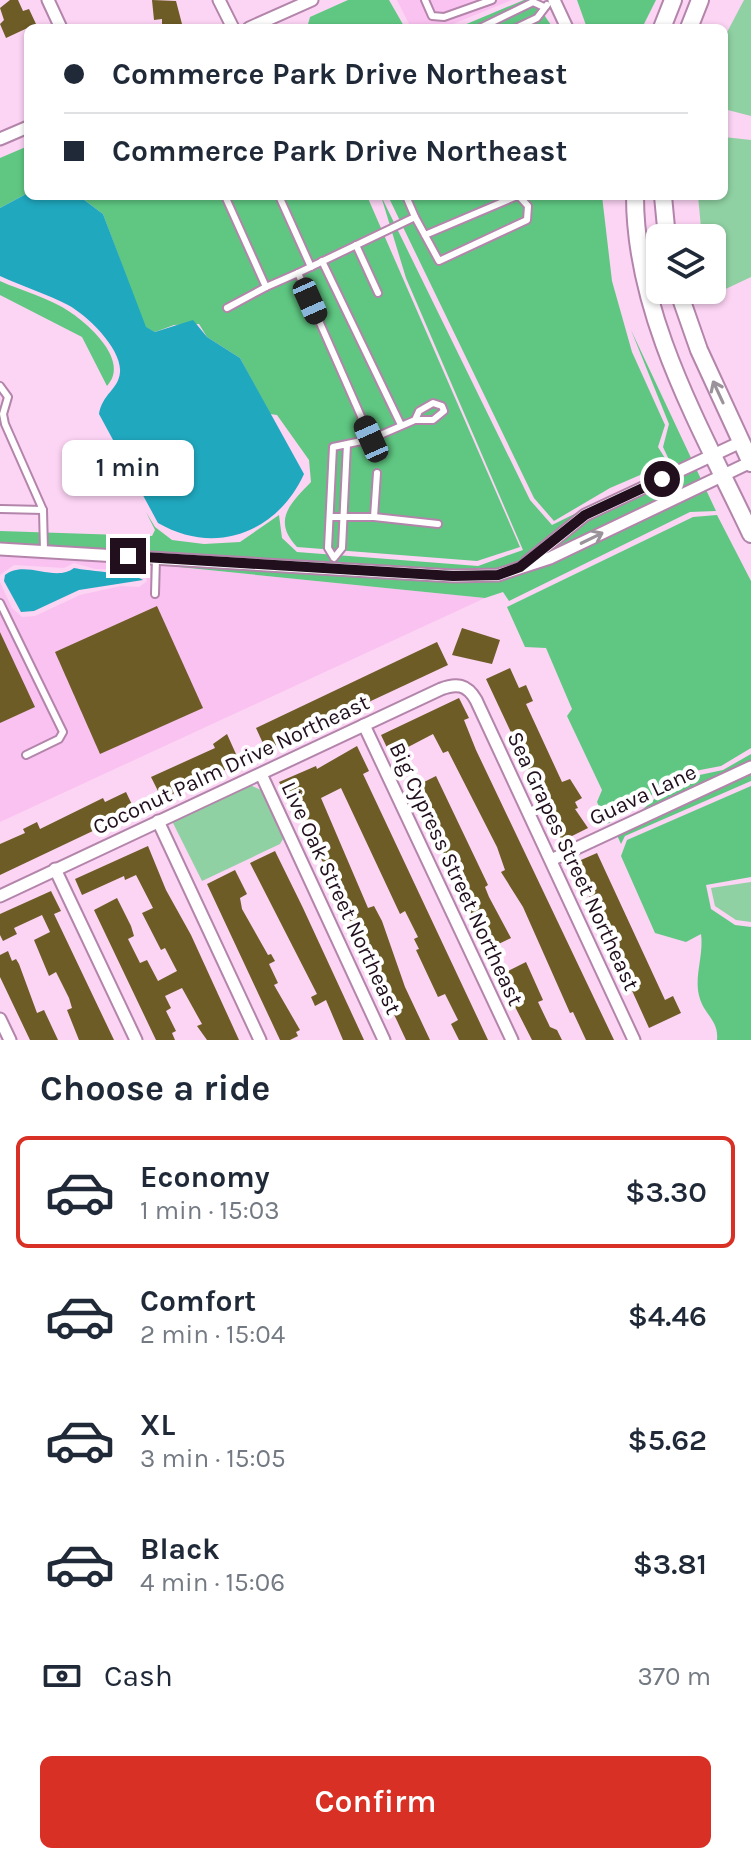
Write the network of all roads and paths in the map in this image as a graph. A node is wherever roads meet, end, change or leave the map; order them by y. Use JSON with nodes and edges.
{"nodes":[{"id":1,"x":48,"y":0,"type":"edge"},
{"id":2,"x":219,"y":0,"type":"edge"},
{"id":3,"x":312,"y":0,"type":"edge"},
{"id":4,"x":425,"y":0,"type":"edge"},
{"id":5,"x":492,"y":0,"type":"edge"},
{"id":6,"x":673,"y":0,"type":"edge"},
{"id":7,"x":700,"y":0,"type":"edge"},
{"id":8,"x":551,"y":3,"type":"edge"},
{"id":9,"x":59,"y":24,"type":"edge"},
{"id":10,"x":231,"y":24,"type":"edge"},
{"id":11,"x":258,"y":24,"type":"edge"},
{"id":12,"x":488,"y":24,"type":"edge"},
{"id":13,"x":524,"y":24,"type":"edge"},
{"id":14,"x":564,"y":24,"type":"edge"},
{"id":15,"x":664,"y":24,"type":"edge"},
{"id":16,"x":691,"y":24,"type":"edge"},
{"id":17,"x":24,"y":129,"type":"edge"},
{"id":18,"x":0,"y":139,"type":"edge"},
{"id":19,"x":227,"y":200,"type":"edge"},
{"id":20,"x":281,"y":200,"type":"edge"},
{"id":21,"x":408,"y":200,"type":"edge"},
{"id":22,"x":508,"y":200,"type":"edge"},
{"id":23,"x":522,"y":200,"type":"edge"},
{"id":24,"x":635,"y":200,"type":"edge"},
{"id":25,"x":663,"y":200,"type":"edge"},
{"id":26,"x":415,"y":217,"type":"junction"},
{"id":27,"x":666,"y":224,"type":"edge"},
{"id":28,"x":425,"y":235,"type":"junction"},
{"id":29,"x":356,"y":245,"type":"junction"},
{"id":30,"x":322,"y":261,"type":"junction"},
{"id":31,"x":311,"y":267,"type":"junction"},
{"id":32,"x":298,"y":273,"type":"junction"},
{"id":33,"x":266,"y":287,"type":"junction"},
{"id":34,"x":378,"y":293,"type":"dead end"},
{"id":35,"x":683,"y":304,"type":"edge"},
{"id":36,"x":227,"y":308,"type":"dead end"},
{"id":37,"x":0,"y":386,"type":"edge"},
{"id":38,"x":415,"y":420,"type":"dead end"},
{"id":39,"x":401,"y":425,"type":"junction"},
{"id":40,"x":371,"y":439,"type":"junction"},
{"id":41,"x":741,"y":442,"type":"junction"},
{"id":42,"x":347,"y":444,"type":"junction"},
{"id":43,"x":714,"y":455,"type":"junction"},
{"id":44,"x":751,"y":462,"type":"edge"},
{"id":45,"x":333,"y":463,"type":"junction"},
{"id":46,"x":346,"y":464,"type":"junction"},
{"id":47,"x":377,"y":473,"type":"dead end"},
{"id":48,"x":723,"y":475,"type":"junction"},
{"id":49,"x":331,"y":496,"type":"junction"},
{"id":50,"x":344,"y":496,"type":"junction"},
{"id":51,"x":610,"y":503,"type":"junction"},
{"id":52,"x":0,"y":508,"type":"edge"},
{"id":53,"x":43,"y":510,"type":"junction"},
{"id":54,"x":330,"y":517,"type":"junction"},
{"id":55,"x":374,"y":517,"type":"junction"},
{"id":56,"x":343,"y":518,"type":"junction"},
{"id":57,"x":622,"y":523,"type":"junction"},
{"id":58,"x":438,"y":524,"type":"dead end"},
{"id":59,"x":751,"y":534,"type":"edge"},
{"id":60,"x":0,"y":549,"type":"edge"},
{"id":61,"x":44,"y":551,"type":"junction"},
{"id":62,"x":156,"y":558,"type":"junction"},
{"id":63,"x":334,"y":564,"type":"junction"},
{"id":64,"x":520,"y":567,"type":"junction"},
{"id":65,"x":155,"y":594,"type":"dead end"},
{"id":66,"x":0,"y":603,"type":"edge"},
{"id":67,"x":476,"y":700,"type":"joint"},
{"id":68,"x":364,"y":725,"type":"junction"},
{"id":69,"x":26,"y":755,"type":"dead end"},
{"id":70,"x":751,"y":767,"type":"edge"},
{"id":71,"x":261,"y":774,"type":"junction"},
{"id":72,"x":158,"y":821,"type":"junction"},
{"id":73,"x":551,"y":860,"type":"junction"},
{"id":74,"x":55,"y":869,"type":"junction"},
{"id":75,"x":0,"y":896,"type":"edge"},
{"id":76,"x":0,"y":1019,"type":"edge"},
{"id":77,"x":10,"y":1040,"type":"edge"},
{"id":78,"x":136,"y":1040,"type":"edge"},
{"id":79,"x":260,"y":1040,"type":"edge"},
{"id":80,"x":384,"y":1040,"type":"edge"},
{"id":81,"x":512,"y":1040,"type":"edge"},
{"id":82,"x":634,"y":1040,"type":"edge"}],
"edges":[{"from":1,"to":9,"type":"street"},
{"from":2,"to":10,"type":"street"},
{"from":3,"to":11,"type":"street"},
{"from":4,"to":5,"type":"lane"},
{"from":6,"to":15,"type":"main road"},
{"from":7,"to":16,"type":"main road"},
{"from":8,"to":12,"type":"lane"},
{"from":8,"to":13,"type":"lane"},
{"from":8,"to":14,"type":"street"},
{"from":17,"to":18,"type":"street"},
{"from":19,"to":33,"type":"lane"},
{"from":20,"to":31,"type":"lane"},
{"from":21,"to":26,"type":"lane"},
{"from":22,"to":28,"type":"lane"},
{"from":23,"to":28,"type":"lane"},
{"from":24,"to":43,"type":"main road"},
{"from":25,"to":27,"type":"main road"},
{"from":26,"to":28,"type":"lane"},
{"from":26,"to":29,"type":"lane"},
{"from":29,"to":30,"type":"lane"},
{"from":29,"to":34,"type":"lane"},
{"from":30,"to":31,"type":"lane"},
{"from":30,"to":39,"type":"lane"},
{"from":31,"to":32,"type":"lane"},
{"from":32,"to":33,"type":"lane"},
{"from":32,"to":40,"type":"lane"},
{"from":33,"to":36,"type":"lane"},
{"from":41,"to":35,"type":"main road","one_way":true},
{"from":37,"to":53,"type":"lane"},
{"from":38,"to":39,"type":"lane"},
{"from":39,"to":40,"type":"lane"},
{"from":40,"to":42,"type":"lane"},
{"from":41,"to":43,"type":"street"},
{"from":41,"to":44,"type":"main road"},
{"from":42,"to":45,"type":"lane"},
{"from":42,"to":46,"type":"lane"},
{"from":43,"to":48,"type":"main road"},
{"from":43,"to":51,"type":"street"},
{"from":44,"to":48,"type":"street"},
{"from":45,"to":46,"type":"lane"},
{"from":45,"to":49,"type":"lane"},
{"from":46,"to":50,"type":"lane"},
{"from":47,"to":55,"type":"lane"},
{"from":48,"to":57,"type":"street"},
{"from":48,"to":59,"type":"main road"},
{"from":49,"to":50,"type":"lane"},
{"from":49,"to":54,"type":"lane"},
{"from":50,"to":56,"type":"lane"},
{"from":51,"to":57,"type":"street"},
{"from":51,"to":64,"type":"street"},
{"from":52,"to":53,"type":"lane"},
{"from":53,"to":61,"type":"lane"},
{"from":54,"to":56,"type":"lane"},
{"from":54,"to":63,"type":"lane"},
{"from":55,"to":56,"type":"lane"},
{"from":55,"to":58,"type":"lane"},
{"from":56,"to":63,"type":"lane"},
{"from":64,"to":57,"type":"street","one_way":true},
{"from":60,"to":61,"type":"street"},
{"from":61,"to":62,"type":"street"},
{"from":62,"to":63,"type":"street"},
{"from":62,"to":65,"type":"lane"},
{"from":63,"to":64,"type":"street"},
{"from":66,"to":69,"type":"lane"},
{"from":67,"to":68,"type":"street","name":"Coconut Palm Drive Northeast"},
{"from":67,"to":73,"type":"street","name":"Sea Grapes Street Northeast"},
{"from":68,"to":71,"type":"street","name":"Coconut Palm Drive Northeast"},
{"from":68,"to":81,"type":"street","name":"Big Cypress Street Northeast"},
{"from":70,"to":73,"type":"street","name":"Guava Lane"},
{"from":71,"to":72,"type":"street","name":"Coconut Palm Drive Northeast"},
{"from":71,"to":80,"type":"street","name":"Live Oak Street Northeast"},
{"from":72,"to":74,"type":"street","name":"Coconut Palm Drive Northeast"},
{"from":72,"to":79,"type":"street"},
{"from":73,"to":82,"type":"street","name":"Sea Grapes Street Northeast"},
{"from":74,"to":75,"type":"street","name":"Coconut Palm Drive Northeast"},
{"from":74,"to":78,"type":"street"},
{"from":76,"to":77,"type":"street"}]}
